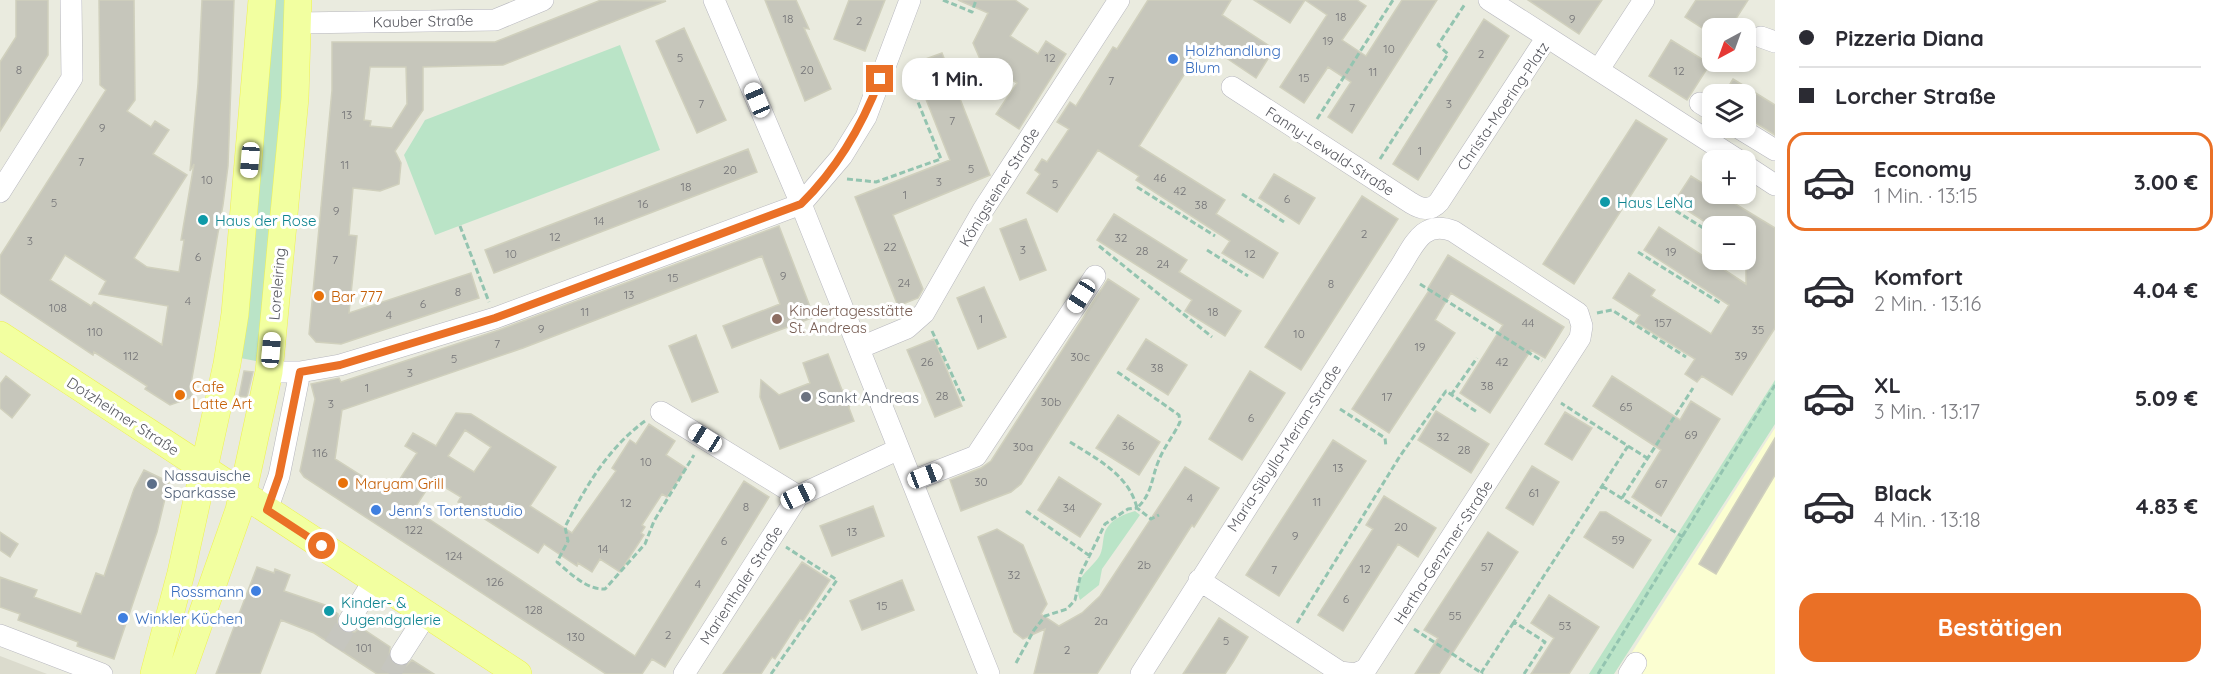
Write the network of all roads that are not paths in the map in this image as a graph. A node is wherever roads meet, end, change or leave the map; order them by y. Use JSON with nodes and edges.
{"nodes":[{"id":1,"x":71,"y":0,"type":"edge"},
{"id":2,"x":262,"y":0,"type":"edge"},
{"id":3,"x":543,"y":0,"type":"edge"},
{"id":4,"x":714,"y":0,"type":"edge"},
{"id":5,"x":909,"y":0,"type":"edge"},
{"id":6,"x":1119,"y":0,"type":"edge"},
{"id":7,"x":1489,"y":0,"type":"edge"},
{"id":8,"x":1644,"y":0,"type":"edge"},
{"id":9,"x":298,"y":11,"type":"edge"},
{"id":10,"x":1548,"y":37,"type":"junction"},
{"id":11,"x":1599,"y":69,"type":"junction"},
{"id":12,"x":1232,"y":87,"type":"dead end"},
{"id":13,"x":1755,"y":138,"type":"edge"},
{"id":14,"x":1723,"y":150,"type":"edge"},
{"id":15,"x":1775,"y":150,"type":"edge"},
{"id":16,"x":1756,"y":172,"type":"edge"},
{"id":17,"x":1775,"y":185,"type":"edge"},
{"id":18,"x":0,"y":192,"type":"edge"},
{"id":19,"x":801,"y":204,"type":"junction"},
{"id":20,"x":1431,"y":218,"type":"junction"},
{"id":21,"x":1095,"y":276,"type":"dead end"},
{"id":22,"x":0,"y":335,"type":"edge"},
{"id":23,"x":859,"y":348,"type":"junction"},
{"id":24,"x":269,"y":372,"type":"junction"},
{"id":25,"x":300,"y":372,"type":"junction"},
{"id":26,"x":661,"y":412,"type":"road end"},
{"id":27,"x":899,"y":449,"type":"junction"},
{"id":28,"x":202,"y":468,"type":"junction"},
{"id":29,"x":912,"y":481,"type":"junction"},
{"id":30,"x":243,"y":493,"type":"junction"},
{"id":31,"x":798,"y":496,"type":"junction"},
{"id":32,"x":267,"y":510,"type":"junction"},
{"id":33,"x":374,"y":580,"type":"junction"},
{"id":34,"x":1199,"y":580,"type":"junction"},
{"id":35,"x":426,"y":615,"type":"junction"},
{"id":36,"x":349,"y":621,"type":"tunnel mouth"},
{"id":37,"x":0,"y":635,"type":"edge"},
{"id":38,"x":401,"y":654,"type":"tunnel mouth"},
{"id":39,"x":102,"y":674,"type":"edge"},
{"id":40,"x":154,"y":674,"type":"edge"},
{"id":41,"x":181,"y":674,"type":"edge"},
{"id":42,"x":518,"y":674,"type":"edge"},
{"id":43,"x":684,"y":674,"type":"edge"},
{"id":44,"x":989,"y":674,"type":"edge"},
{"id":45,"x":1141,"y":674,"type":"edge"}],
"edges":[{"from":1,"to":18,"type":"street"},
{"from":2,"to":28,"type":"main road"},
{"from":3,"to":9,"type":"street","name":"Kauber Straße"},
{"from":4,"to":19,"type":"street"},
{"from":5,"to":19,"type":"street"},
{"from":6,"to":23,"type":"street","name":"Königsteiner Straße"},
{"from":7,"to":10,"type":"street"},
{"from":8,"to":11,"type":"street"},
{"from":9,"to":24,"type":"main road","name":"Loreleiring"},
{"from":10,"to":11,"type":"street","name":"Christa-Moering-Platz"},
{"from":10,"to":20,"type":"street","name":"Christa-Moering-Platz"},
{"from":11,"to":14,"type":"street","name":"Christa-Moering-Platz"},
{"from":12,"to":20,"type":"street","name":"Fanny-Lewald-Straße"},
{"from":13,"to":15,"type":"street"},
{"from":16,"to":17,"type":"street"},
{"from":19,"to":23,"type":"street"},
{"from":19,"to":25,"type":"street"},
{"from":20,"to":34,"type":"street","name":"Maria-Sibylla-Merian-Straße"},
{"from":20,"to":34,"type":"street","name":"Hertha-Genzmer-Straße"},
{"from":21,"to":29,"type":"street"},
{"from":22,"to":28,"type":"main road","name":"Dotzheimer Straße"},
{"from":23,"to":27,"type":"street"},
{"from":24,"to":25,"type":"street"},
{"from":24,"to":30,"type":"main road","name":"Loreleiring"},
{"from":25,"to":32,"type":"street"},
{"from":26,"to":31,"type":"street"},
{"from":27,"to":29,"type":"street"},
{"from":27,"to":31,"type":"street"},
{"from":28,"to":30,"type":"main road","name":"Dotzheimer Straße"},
{"from":28,"to":40,"type":"main road"},
{"from":29,"to":44,"type":"street"},
{"from":30,"to":32,"type":"main road","name":"Dotzheimer Straße"},
{"from":30,"to":41,"type":"main road","name":"Loreleiring"},
{"from":31,"to":43,"type":"street","name":"Marienthaler Straße"},
{"from":32,"to":33,"type":"main road","name":"Dotzheimer Straße"},
{"from":33,"to":35,"type":"main road","name":"Dotzheimer Straße"},
{"from":33,"to":36,"type":"street"},
{"from":34,"to":45,"type":"street","name":"Maria-Sibylla-Merian-Straße"},
{"from":35,"to":38,"type":"street"},
{"from":35,"to":42,"type":"main road","name":"Dotzheimer Straße"},
{"from":37,"to":39,"type":"street"}]}
